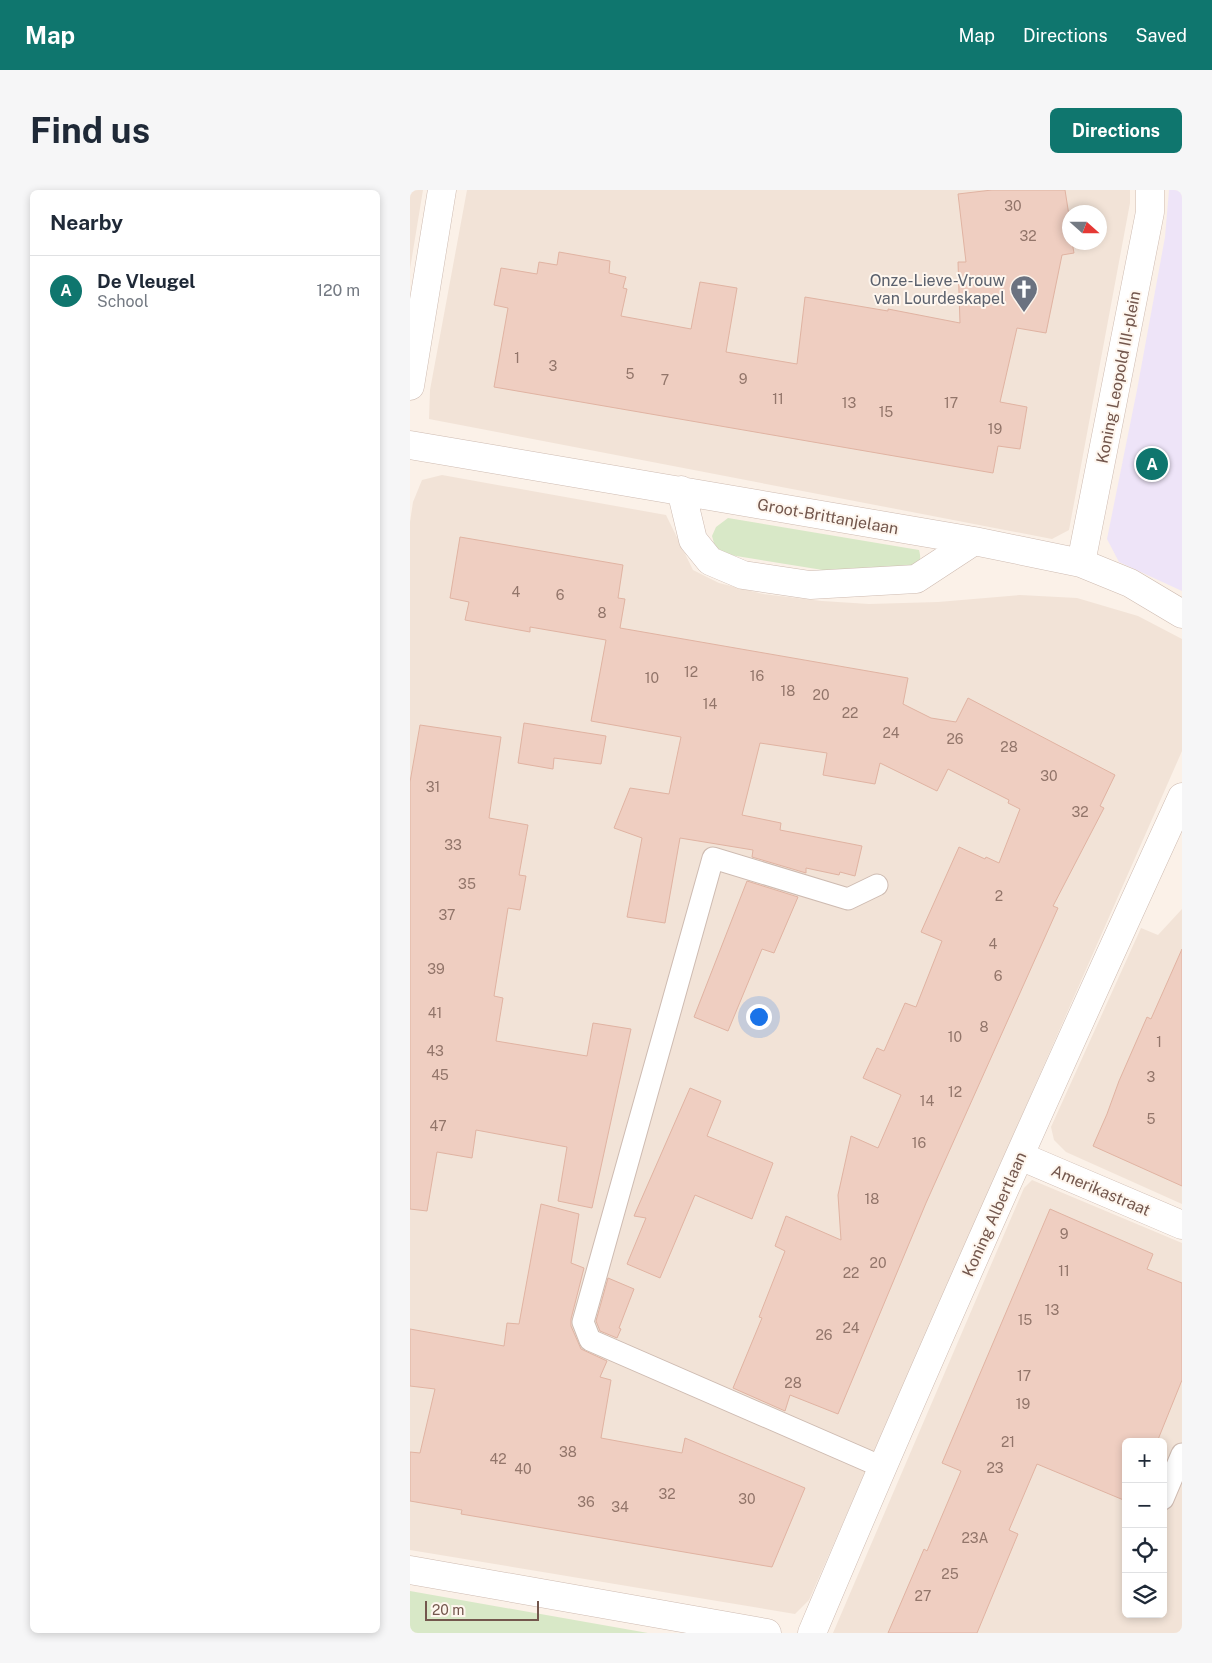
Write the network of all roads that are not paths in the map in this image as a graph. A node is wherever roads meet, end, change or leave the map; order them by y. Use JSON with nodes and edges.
{"nodes":[{"id":1,"x":442,"y":190,"type":"edge"},
{"id":2,"x":1150,"y":190,"type":"edge"},
{"id":3,"x":411,"y":372,"type":"edge"},
{"id":4,"x":410,"y":445,"type":"edge"},
{"id":5,"x":681,"y":490,"type":"junction"},
{"id":6,"x":974,"y":541,"type":"junction"},
{"id":7,"x":1081,"y":563,"type":"junction"},
{"id":8,"x":1182,"y":614,"type":"edge"},
{"id":9,"x":1182,"y":797,"type":"edge"},
{"id":10,"x":877,"y":885,"type":"dead end"},
{"id":11,"x":1020,"y":1156,"type":"junction"},
{"id":12,"x":1182,"y":1225,"type":"edge"},
{"id":13,"x":1182,"y":1454,"type":"edge"},
{"id":14,"x":882,"y":1467,"type":"junction"},
{"id":15,"x":1167,"y":1490,"type":"edge"},
{"id":16,"x":410,"y":1570,"type":"edge"},
{"id":17,"x":766,"y":1633,"type":"edge"},
{"id":18,"x":812,"y":1633,"type":"edge"}],
"edges":[{"from":1,"to":3,"type":"street"},
{"from":2,"to":7,"type":"street","name":"Koning Leopold III-plein"},
{"from":4,"to":5,"type":"street","name":"Groot-Brittanjelaan"},
{"from":5,"to":6,"type":"street","name":"Groot-Brittanjelaan"},
{"from":5,"to":6,"type":"street"},
{"from":6,"to":7,"type":"street","name":"Groot-Brittanjelaan"},
{"from":7,"to":8,"type":"street","name":"Groot-Brittanjelaan"},
{"from":9,"to":11,"type":"street","name":"Koning Albertlaan"},
{"from":10,"to":14,"type":"lane"},
{"from":11,"to":12,"type":"street","name":"Amerikastraat"},
{"from":11,"to":14,"type":"street","name":"Koning Albertlaan"},
{"from":13,"to":15,"type":"lane"},
{"from":14,"to":18,"type":"street","name":"Koning Albertlaan"},
{"from":16,"to":17,"type":"street"}]}
